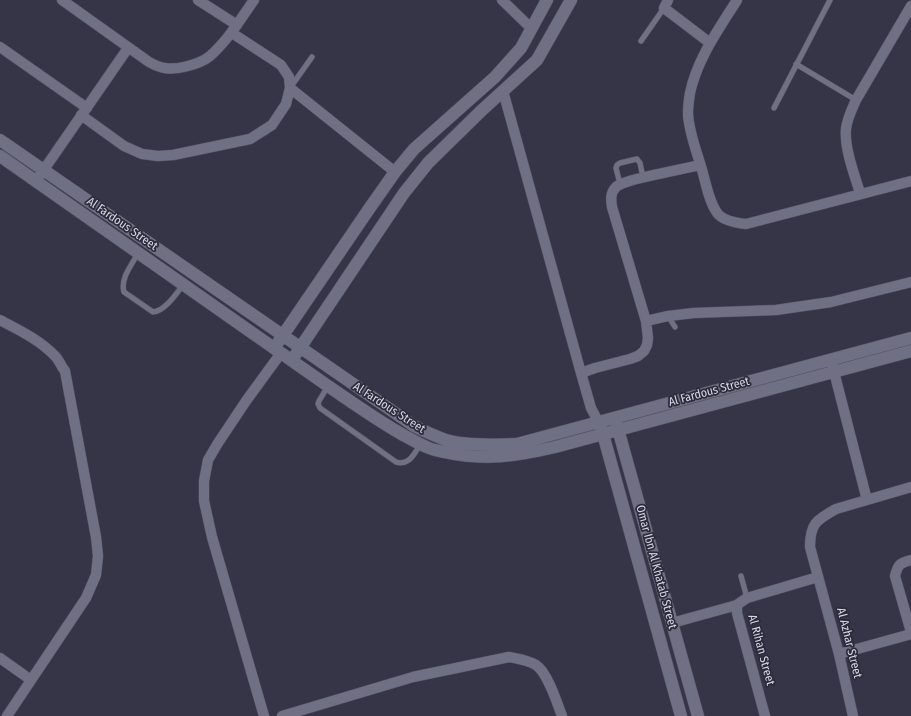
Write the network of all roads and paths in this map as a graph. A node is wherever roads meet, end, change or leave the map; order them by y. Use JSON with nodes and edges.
{"nodes":[{"id":1,"x":62,"y":0,"type":"edge"},
{"id":2,"x":198,"y":0,"type":"edge"},
{"id":3,"x":254,"y":0,"type":"edge"},
{"id":4,"x":502,"y":0,"type":"edge"},
{"id":5,"x":547,"y":0,"type":"edge"},
{"id":6,"x":571,"y":0,"type":"edge"},
{"id":7,"x":737,"y":0,"type":"edge"},
{"id":8,"x":830,"y":0,"type":"edge"},
{"id":9,"x":76,"y":4,"type":"edge"},
{"id":10,"x":666,"y":4,"type":"edge"},
{"id":11,"x":911,"y":6,"type":"edge"},
{"id":12,"x":234,"y":29,"type":"junction"},
{"id":13,"x":532,"y":29,"type":"junction"},
{"id":14,"x":641,"y":41,"type":"dead end"},
{"id":15,"x":710,"y":43,"type":"junction"},
{"id":16,"x":0,"y":47,"type":"edge"},
{"id":17,"x":128,"y":48,"type":"junction"},
{"id":18,"x":312,"y":57,"type":"dead end"},
{"id":19,"x":796,"y":64,"type":"junction"},
{"id":20,"x":290,"y":88,"type":"junction"},
{"id":21,"x":503,"y":91,"type":"junction"},
{"id":22,"x":856,"y":100,"type":"junction"},
{"id":23,"x":774,"y":108,"type":"dead end"},
{"id":24,"x":84,"y":112,"type":"junction"},
{"id":25,"x":0,"y":140,"type":"edge"},
{"id":26,"x":0,"y":156,"type":"edge"},
{"id":27,"x":700,"y":165,"type":"junction"},
{"id":28,"x":44,"y":170,"type":"junction"},
{"id":29,"x":395,"y":172,"type":"junction"},
{"id":30,"x":644,"y":177,"type":"junction"},
{"id":31,"x":36,"y":181,"type":"junction"},
{"id":32,"x":911,"y":181,"type":"edge"},
{"id":33,"x":620,"y":184,"type":"junction"},
{"id":34,"x":860,"y":193,"type":"junction"},
{"id":35,"x":138,"y":252,"type":"junction"},
{"id":36,"x":911,"y":282,"type":"edge"},
{"id":37,"x":184,"y":284,"type":"junction"},
{"id":38,"x":304,"y":305,"type":"junction"},
{"id":39,"x":321,"y":316,"type":"junction"},
{"id":40,"x":668,"y":316,"type":"junction"},
{"id":41,"x":0,"y":320,"type":"edge"},
{"id":42,"x":646,"y":320,"type":"junction"},
{"id":43,"x":266,"y":324,"type":"junction"},
{"id":44,"x":676,"y":327,"type":"dead end"},
{"id":45,"x":258,"y":336,"type":"junction"},
{"id":46,"x":283,"y":336,"type":"junction"},
{"id":47,"x":911,"y":338,"type":"edge"},
{"id":48,"x":300,"y":347,"type":"junction"},
{"id":49,"x":278,"y":350,"type":"junction"},
{"id":50,"x":911,"y":351,"type":"edge"},
{"id":51,"x":831,"y":359,"type":"junction"},
{"id":52,"x":292,"y":360,"type":"junction"},
{"id":53,"x":321,"y":362,"type":"junction"},
{"id":54,"x":834,"y":371,"type":"junction"},
{"id":55,"x":581,"y":373,"type":"junction"},
{"id":56,"x":313,"y":375,"type":"junction"},
{"id":57,"x":755,"y":380,"type":"junction"},
{"id":58,"x":328,"y":386,"type":"junction"},
{"id":59,"x":759,"y":392,"type":"junction"},
{"id":60,"x":615,"y":418,"type":"junction"},
{"id":61,"x":599,"y":423,"type":"junction"},
{"id":62,"x":618,"y":430,"type":"junction"},
{"id":63,"x":603,"y":434,"type":"junction"},
{"id":64,"x":420,"y":444,"type":"junction"},
{"id":65,"x":911,"y":488,"type":"edge"},
{"id":66,"x":867,"y":500,"type":"junction"},
{"id":67,"x":911,"y":560,"type":"edge"},
{"id":68,"x":741,"y":576,"type":"dead end"},
{"id":69,"x":818,"y":577,"type":"junction"},
{"id":70,"x":747,"y":598,"type":"junction"},
{"id":71,"x":737,"y":605,"type":"junction"},
{"id":72,"x":672,"y":623,"type":"junction"},
{"id":73,"x":911,"y":633,"type":"edge"},
{"id":74,"x":839,"y":654,"type":"junction"},
{"id":75,"x":0,"y":658,"type":"edge"},
{"id":76,"x":31,"y":680,"type":"junction"},
{"id":77,"x":6,"y":716,"type":"edge"},
{"id":78,"x":264,"y":716,"type":"edge"},
{"id":79,"x":282,"y":716,"type":"edge"},
{"id":80,"x":562,"y":716,"type":"edge"},
{"id":81,"x":681,"y":716,"type":"edge"},
{"id":82,"x":698,"y":716,"type":"edge"},
{"id":83,"x":765,"y":716,"type":"edge"},
{"id":84,"x":853,"y":716,"type":"edge"}],
"edges":[{"from":1,"to":9,"type":"street"},
{"from":2,"to":12,"type":"street"},
{"from":3,"to":12,"type":"street"},
{"from":4,"to":13,"type":"street"},
{"from":5,"to":13,"type":"street"},
{"from":6,"to":21,"type":"street"},
{"from":7,"to":15,"type":"street"},
{"from":8,"to":19,"type":"lane"},
{"from":9,"to":17,"type":"street"},
{"from":10,"to":14,"type":"lane"},
{"from":10,"to":15,"type":"street"},
{"from":11,"to":22,"type":"street"},
{"from":12,"to":17,"type":"street"},
{"from":12,"to":20,"type":"street"},
{"from":13,"to":29,"type":"street"},
{"from":15,"to":27,"type":"street"},
{"from":16,"to":24,"type":"street"},
{"from":17,"to":24,"type":"street"},
{"from":18,"to":20,"type":"lane"},
{"from":19,"to":22,"type":"lane"},
{"from":19,"to":23,"type":"lane"},
{"from":20,"to":24,"type":"street"},
{"from":20,"to":29,"type":"street"},
{"from":21,"to":39,"type":"street"},
{"from":21,"to":55,"type":"street"},
{"from":22,"to":34,"type":"street"},
{"from":24,"to":28,"type":"street"},
{"from":25,"to":28,"type":"street","name":"Al Fardous Street"},
{"from":26,"to":31,"type":"street","name":"Al Fardous Street"},
{"from":27,"to":30,"type":"street"},
{"from":27,"to":34,"type":"street"},
{"from":28,"to":31,"type":"street"},
{"from":28,"to":43,"type":"street","name":"Al Fardous Street"},
{"from":29,"to":38,"type":"street"},
{"from":30,"to":33,"type":"street"},
{"from":30,"to":33,"type":"lane"},
{"from":31,"to":35,"type":"street","name":"Al Fardous Street"},
{"from":32,"to":34,"type":"street"},
{"from":33,"to":42,"type":"street"},
{"from":35,"to":37,"type":"street","name":"Al Fardous Street"},
{"from":35,"to":37,"type":"lane"},
{"from":36,"to":40,"type":"street"},
{"from":37,"to":45,"type":"street","name":"Al Fardous Street"},
{"from":38,"to":39,"type":"street"},
{"from":38,"to":46,"type":"street"},
{"from":39,"to":48,"type":"street"},
{"from":40,"to":42,"type":"street"},
{"from":40,"to":44,"type":"lane"},
{"from":41,"to":76,"type":"street"},
{"from":42,"to":55,"type":"street"},
{"from":43,"to":45,"type":"street"},
{"from":43,"to":46,"type":"street","name":"Al Fardous Street"},
{"from":45,"to":49,"type":"street","name":"Al Fardous Street"},
{"from":46,"to":48,"type":"street","name":"Al Fardous Street"},
{"from":46,"to":49,"type":"street"},
{"from":47,"to":51,"type":"street","name":"Al Fardous Street"},
{"from":48,"to":52,"type":"street"},
{"from":48,"to":53,"type":"street","name":"Al Fardous Street"},
{"from":49,"to":52,"type":"street","name":"Al Fardous Street"},
{"from":49,"to":78,"type":"street"},
{"from":50,"to":54,"type":"street","name":"Al Fardous Street"},
{"from":51,"to":54,"type":"street"},
{"from":51,"to":57,"type":"street","name":"Al Fardous Street"},
{"from":52,"to":56,"type":"street","name":"Al Fardous Street"},
{"from":53,"to":56,"type":"street"},
{"from":53,"to":61,"type":"street","name":"Al Fardous Street"},
{"from":54,"to":59,"type":"street","name":"Al Fardous Street"},
{"from":54,"to":66,"type":"street"},
{"from":55,"to":61,"type":"street"},
{"from":56,"to":58,"type":"street","name":"Al Fardous Street"},
{"from":57,"to":59,"type":"street"},
{"from":57,"to":60,"type":"street","name":"Al Fardous Street"},
{"from":58,"to":64,"type":"street","name":"Al Fardous Street"},
{"from":58,"to":64,"type":"lane"},
{"from":59,"to":62,"type":"street","name":"Al Fardous Street"},
{"from":60,"to":61,"type":"street","name":"Al Fardous Street"},
{"from":60,"to":62,"type":"street","name":"Omar Ibn Al Khatab Street"},
{"from":61,"to":63,"type":"street","name":"Omar Ibn Al Khatab Street"},
{"from":62,"to":63,"type":"street","name":"Al Fardous Street"},
{"from":62,"to":72,"type":"street","name":"Omar Ibn Al Khatab Street"},
{"from":63,"to":64,"type":"street","name":"Al Fardous Street"},
{"from":63,"to":81,"type":"street","name":"Omar Ibn Al Khatab Street"},
{"from":65,"to":66,"type":"street","name":"Al Azhar Street"},
{"from":66,"to":69,"type":"street","name":"Al Azhar Street"},
{"from":67,"to":73,"type":"street"},
{"from":68,"to":70,"type":"lane"},
{"from":69,"to":70,"type":"street","name":"Al Rihan Street"},
{"from":69,"to":74,"type":"street","name":"Al Azhar Street"},
{"from":70,"to":71,"type":"street","name":"Al Rihan Street"},
{"from":71,"to":72,"type":"street"},
{"from":71,"to":83,"type":"street","name":"Al Rihan Street"},
{"from":72,"to":82,"type":"street","name":"Omar Ibn Al Khatab Street"},
{"from":73,"to":74,"type":"street"},
{"from":74,"to":84,"type":"street","name":"Al Azhar Street"},
{"from":75,"to":76,"type":"street"},
{"from":76,"to":77,"type":"street"},
{"from":79,"to":80,"type":"street"}]}
